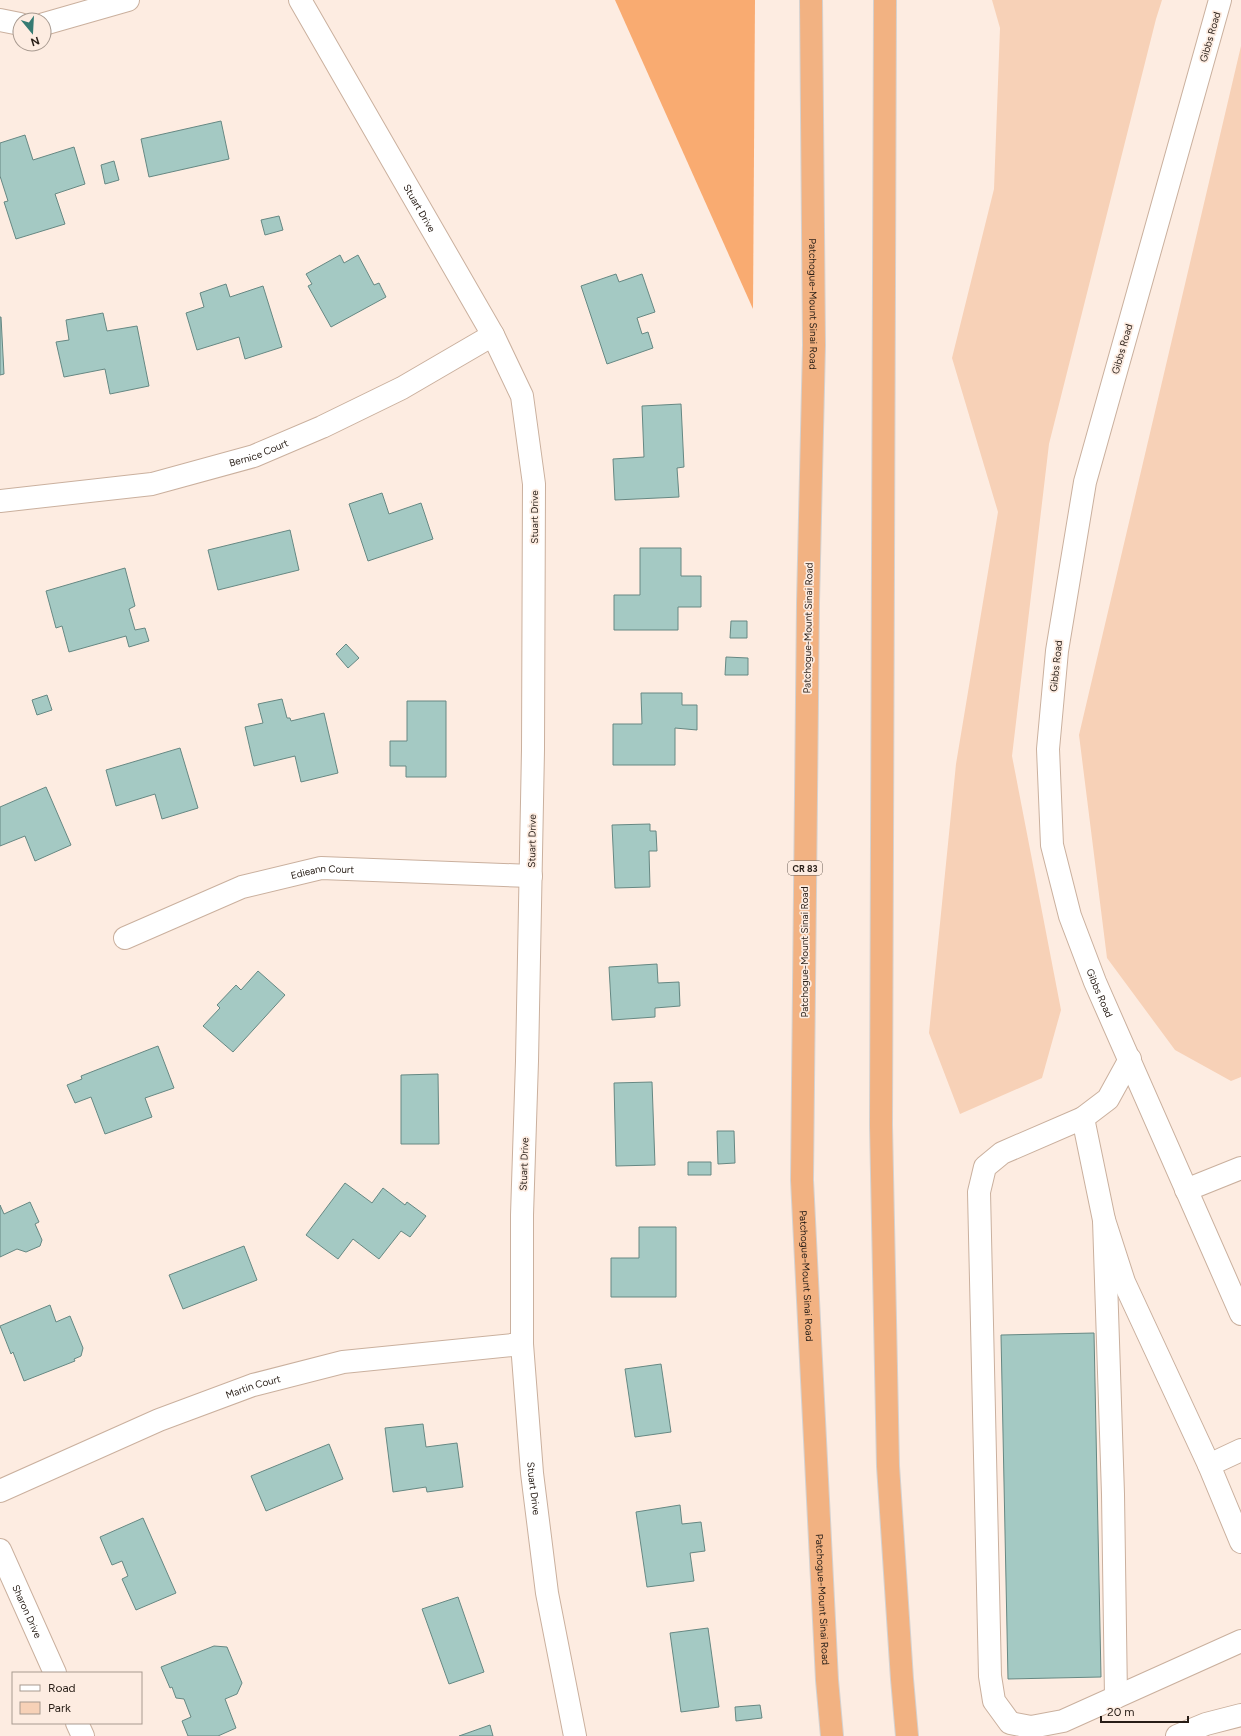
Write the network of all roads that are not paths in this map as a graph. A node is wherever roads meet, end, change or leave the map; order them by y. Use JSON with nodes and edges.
{"nodes":[{"id":1,"x":128,"y":0,"type":"edge"},
{"id":2,"x":300,"y":0,"type":"edge"},
{"id":3,"x":811,"y":0,"type":"edge"},
{"id":4,"x":885,"y":0,"type":"edge"},
{"id":5,"x":1220,"y":0,"type":"edge"},
{"id":6,"x":0,"y":20,"type":"edge"},
{"id":7,"x":12,"y":22,"type":"edge"},
{"id":8,"x":52,"y":22,"type":"edge"},
{"id":9,"x":493,"y":334,"type":"junction"},
{"id":10,"x":0,"y":501,"type":"edge"},
{"id":11,"x":531,"y":876,"type":"junction"},
{"id":12,"x":125,"y":938,"type":"dead end"},
{"id":13,"x":1130,"y":1059,"type":"junction"},
{"id":14,"x":1083,"y":1118,"type":"junction"},
{"id":15,"x":1241,"y":1168,"type":"edge"},
{"id":16,"x":1186,"y":1190,"type":"junction"},
{"id":17,"x":1104,"y":1220,"type":"junction"},
{"id":18,"x":1241,"y":1314,"type":"edge"},
{"id":19,"x":522,"y":1344,"type":"junction"},
{"id":20,"x":1241,"y":1450,"type":"edge"},
{"id":21,"x":1208,"y":1465,"type":"junction"},
{"id":22,"x":0,"y":1491,"type":"edge"},
{"id":23,"x":1241,"y":1542,"type":"edge"},
{"id":24,"x":0,"y":1550,"type":"edge"},
{"id":25,"x":1241,"y":1641,"type":"edge"},
{"id":26,"x":55,"y":1672,"type":"edge"},
{"id":27,"x":1116,"y":1697,"type":"junction"},
{"id":28,"x":1241,"y":1715,"type":"edge"},
{"id":29,"x":77,"y":1724,"type":"edge"},
{"id":30,"x":83,"y":1736,"type":"edge"},
{"id":31,"x":575,"y":1736,"type":"edge"},
{"id":32,"x":832,"y":1736,"type":"edge"},
{"id":33,"x":907,"y":1736,"type":"edge"},
{"id":34,"x":1177,"y":1736,"type":"edge"}],
"edges":[{"from":1,"to":8,"type":"street"},
{"from":2,"to":9,"type":"street","name":"Stuart Drive"},
{"from":3,"to":32,"type":"highway","name":"Patchogue-Mount Sinai Road","number":"CR 83"},
{"from":4,"to":33,"type":"highway"},
{"from":5,"to":13,"type":"street","name":"Gibbs Road"},
{"from":6,"to":7,"type":"street"},
{"from":9,"to":10,"type":"street","name":"Bernice Court"},
{"from":9,"to":11,"type":"street","name":"Stuart Drive"},
{"from":11,"to":12,"type":"street","name":"Edieann Court"},
{"from":11,"to":19,"type":"street","name":"Stuart Drive"},
{"from":13,"to":14,"type":"street"},
{"from":13,"to":16,"type":"street","name":"Gibbs Road"},
{"from":14,"to":17,"type":"street"},
{"from":14,"to":27,"type":"street"},
{"from":15,"to":16,"type":"street"},
{"from":16,"to":18,"type":"street","name":"Gibbs Road"},
{"from":17,"to":21,"type":"street"},
{"from":17,"to":27,"type":"street"},
{"from":19,"to":22,"type":"street","name":"Martin Court"},
{"from":19,"to":31,"type":"street","name":"Stuart Drive"},
{"from":20,"to":21,"type":"street"},
{"from":21,"to":23,"type":"street"},
{"from":24,"to":26,"type":"street","name":"Sharon Drive"},
{"from":25,"to":27,"type":"street"},
{"from":28,"to":34,"type":"street"},
{"from":29,"to":30,"type":"street"}]}
